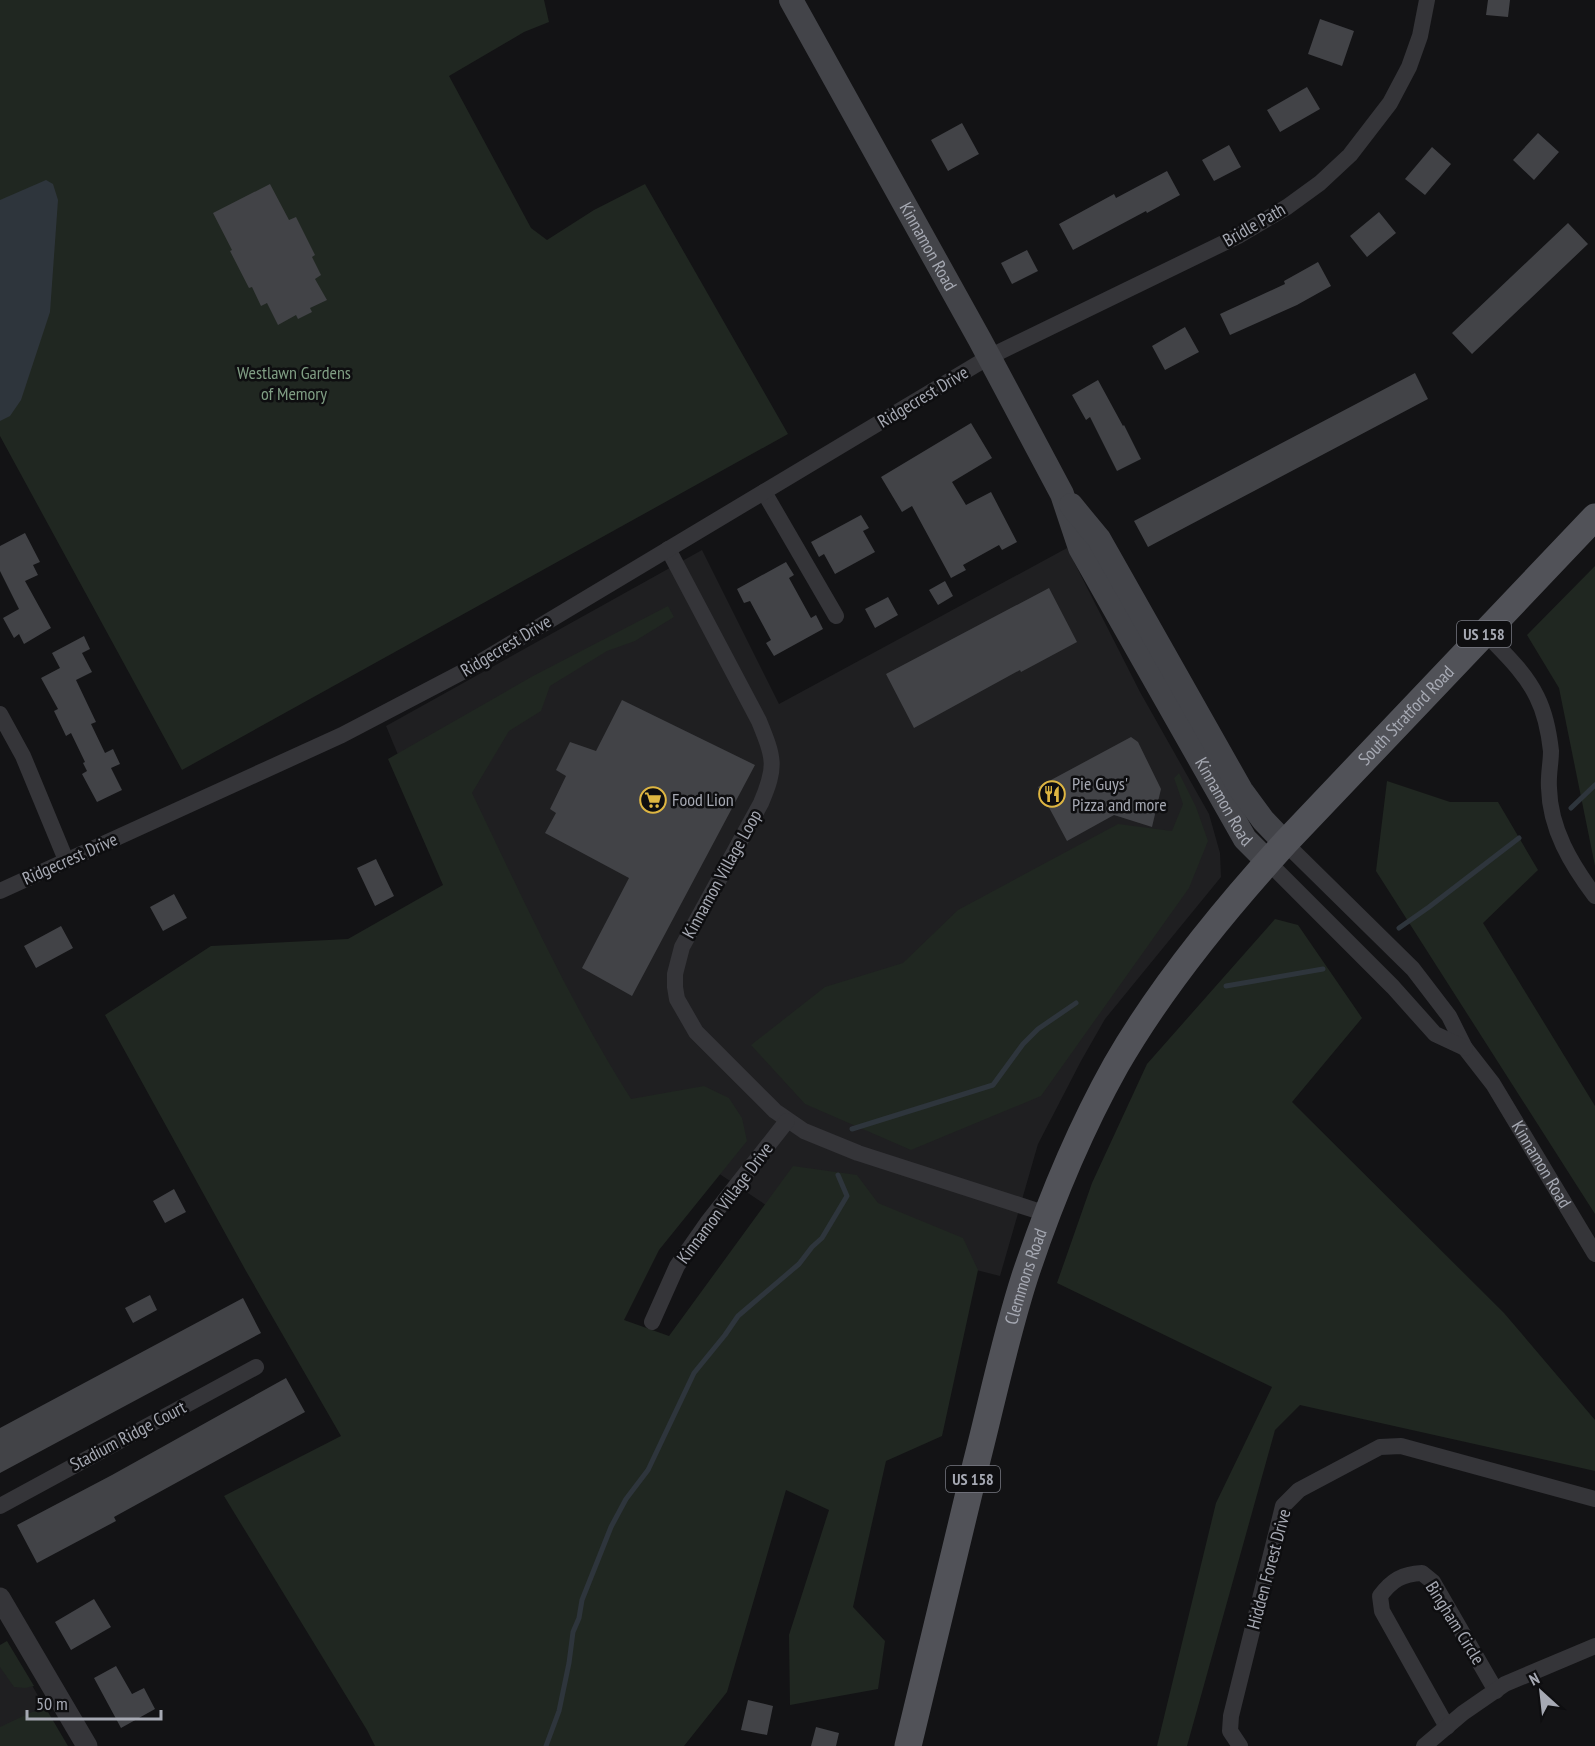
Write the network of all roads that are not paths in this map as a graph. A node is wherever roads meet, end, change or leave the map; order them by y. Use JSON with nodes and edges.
{"nodes":[{"id":1,"x":791,"y":0,"type":"edge"},
{"id":2,"x":1427,"y":0,"type":"edge"},
{"id":3,"x":989,"y":357,"type":"junction"},
{"id":4,"x":764,"y":492,"type":"junction"},
{"id":5,"x":1595,"y":517,"type":"edge"},
{"id":6,"x":668,"y":549,"type":"junction"},
{"id":7,"x":836,"y":616,"type":"dead end"},
{"id":8,"x":1485,"y":633,"type":"junction"},
{"id":9,"x":0,"y":714,"type":"edge"},
{"id":10,"x":1277,"y":853,"type":"junction"},
{"id":11,"x":66,"y":860,"type":"junction"},
{"id":12,"x":0,"y":891,"type":"edge"},
{"id":13,"x":1595,"y":896,"type":"edge"},
{"id":14,"x":1413,"y":969,"type":"junction"},
{"id":15,"x":1394,"y":987,"type":"junction"},
{"id":16,"x":1465,"y":1048,"type":"junction"},
{"id":17,"x":787,"y":1121,"type":"junction"},
{"id":18,"x":1047,"y":1214,"type":"junction"},
{"id":19,"x":1595,"y":1254,"type":"edge"},
{"id":20,"x":652,"y":1322,"type":"dead end"},
{"id":21,"x":256,"y":1367,"type":"dead end"},
{"id":22,"x":1595,"y":1499,"type":"edge"},
{"id":23,"x":0,"y":1506,"type":"edge"},
{"id":24,"x":2,"y":1606,"type":"edge"},
{"id":25,"x":1595,"y":1646,"type":"edge"},
{"id":26,"x":1496,"y":1691,"type":"junction"},
{"id":27,"x":1447,"y":1727,"type":"junction"},
{"id":28,"x":87,"y":1746,"type":"edge"},
{"id":29,"x":908,"y":1746,"type":"edge"},
{"id":30,"x":1240,"y":1746,"type":"edge"},
{"id":31,"x":1424,"y":1746,"type":"edge"}],
"edges":[{"from":1,"to":3,"type":"main road","name":"Kinnamon Road"},
{"from":2,"to":3,"type":"street","name":"Bridle Path"},
{"from":3,"to":4,"type":"street","name":"Ridgecrest Drive"},
{"from":3,"to":10,"type":"main road","name":"Kinnamon Road"},
{"from":4,"to":6,"type":"street","name":"Ridgecrest Drive"},
{"from":4,"to":7,"type":"street"},
{"from":5,"to":8,"type":"main road","name":"South Stratford Road","number":"US 158"},
{"from":6,"to":11,"type":"street","name":"Ridgecrest Drive"},
{"from":6,"to":17,"type":"street","name":"Kinnamon Village Loop"},
{"from":8,"to":10,"type":"main road","name":"South Stratford Road","number":"US 158"},
{"from":8,"to":13,"type":"street"},
{"from":9,"to":11,"type":"street"},
{"from":10,"to":14,"type":"street","name":"Kinnamon Road"},
{"from":10,"to":15,"type":"street","name":"Kinnamon Road"},
{"from":10,"to":18,"type":"main road","name":"Clemmons Road","number":"US 158"},
{"from":11,"to":12,"type":"street","name":"Ridgecrest Drive"},
{"from":14,"to":15,"type":"street"},
{"from":14,"to":16,"type":"street","name":"Kinnamon Road"},
{"from":15,"to":16,"type":"street","name":"Kinnamon Road"},
{"from":16,"to":19,"type":"street","name":"Kinnamon Road"},
{"from":17,"to":18,"type":"street","name":"Kinnamon Village Loop"},
{"from":17,"to":20,"type":"street","name":"Kinnamon Village Drive"},
{"from":18,"to":29,"type":"main road","name":"Clemmons Road","number":"US 158"},
{"from":21,"to":23,"type":"street","name":"Stadium Ridge Court"},
{"from":22,"to":30,"type":"street","name":"Hidden Forest Drive"},
{"from":24,"to":28,"type":"street"},
{"from":25,"to":26,"type":"street"},
{"from":26,"to":27,"type":"street"},
{"from":26,"to":27,"type":"street","name":"Bingham Circle"},
{"from":27,"to":31,"type":"street"}]}
